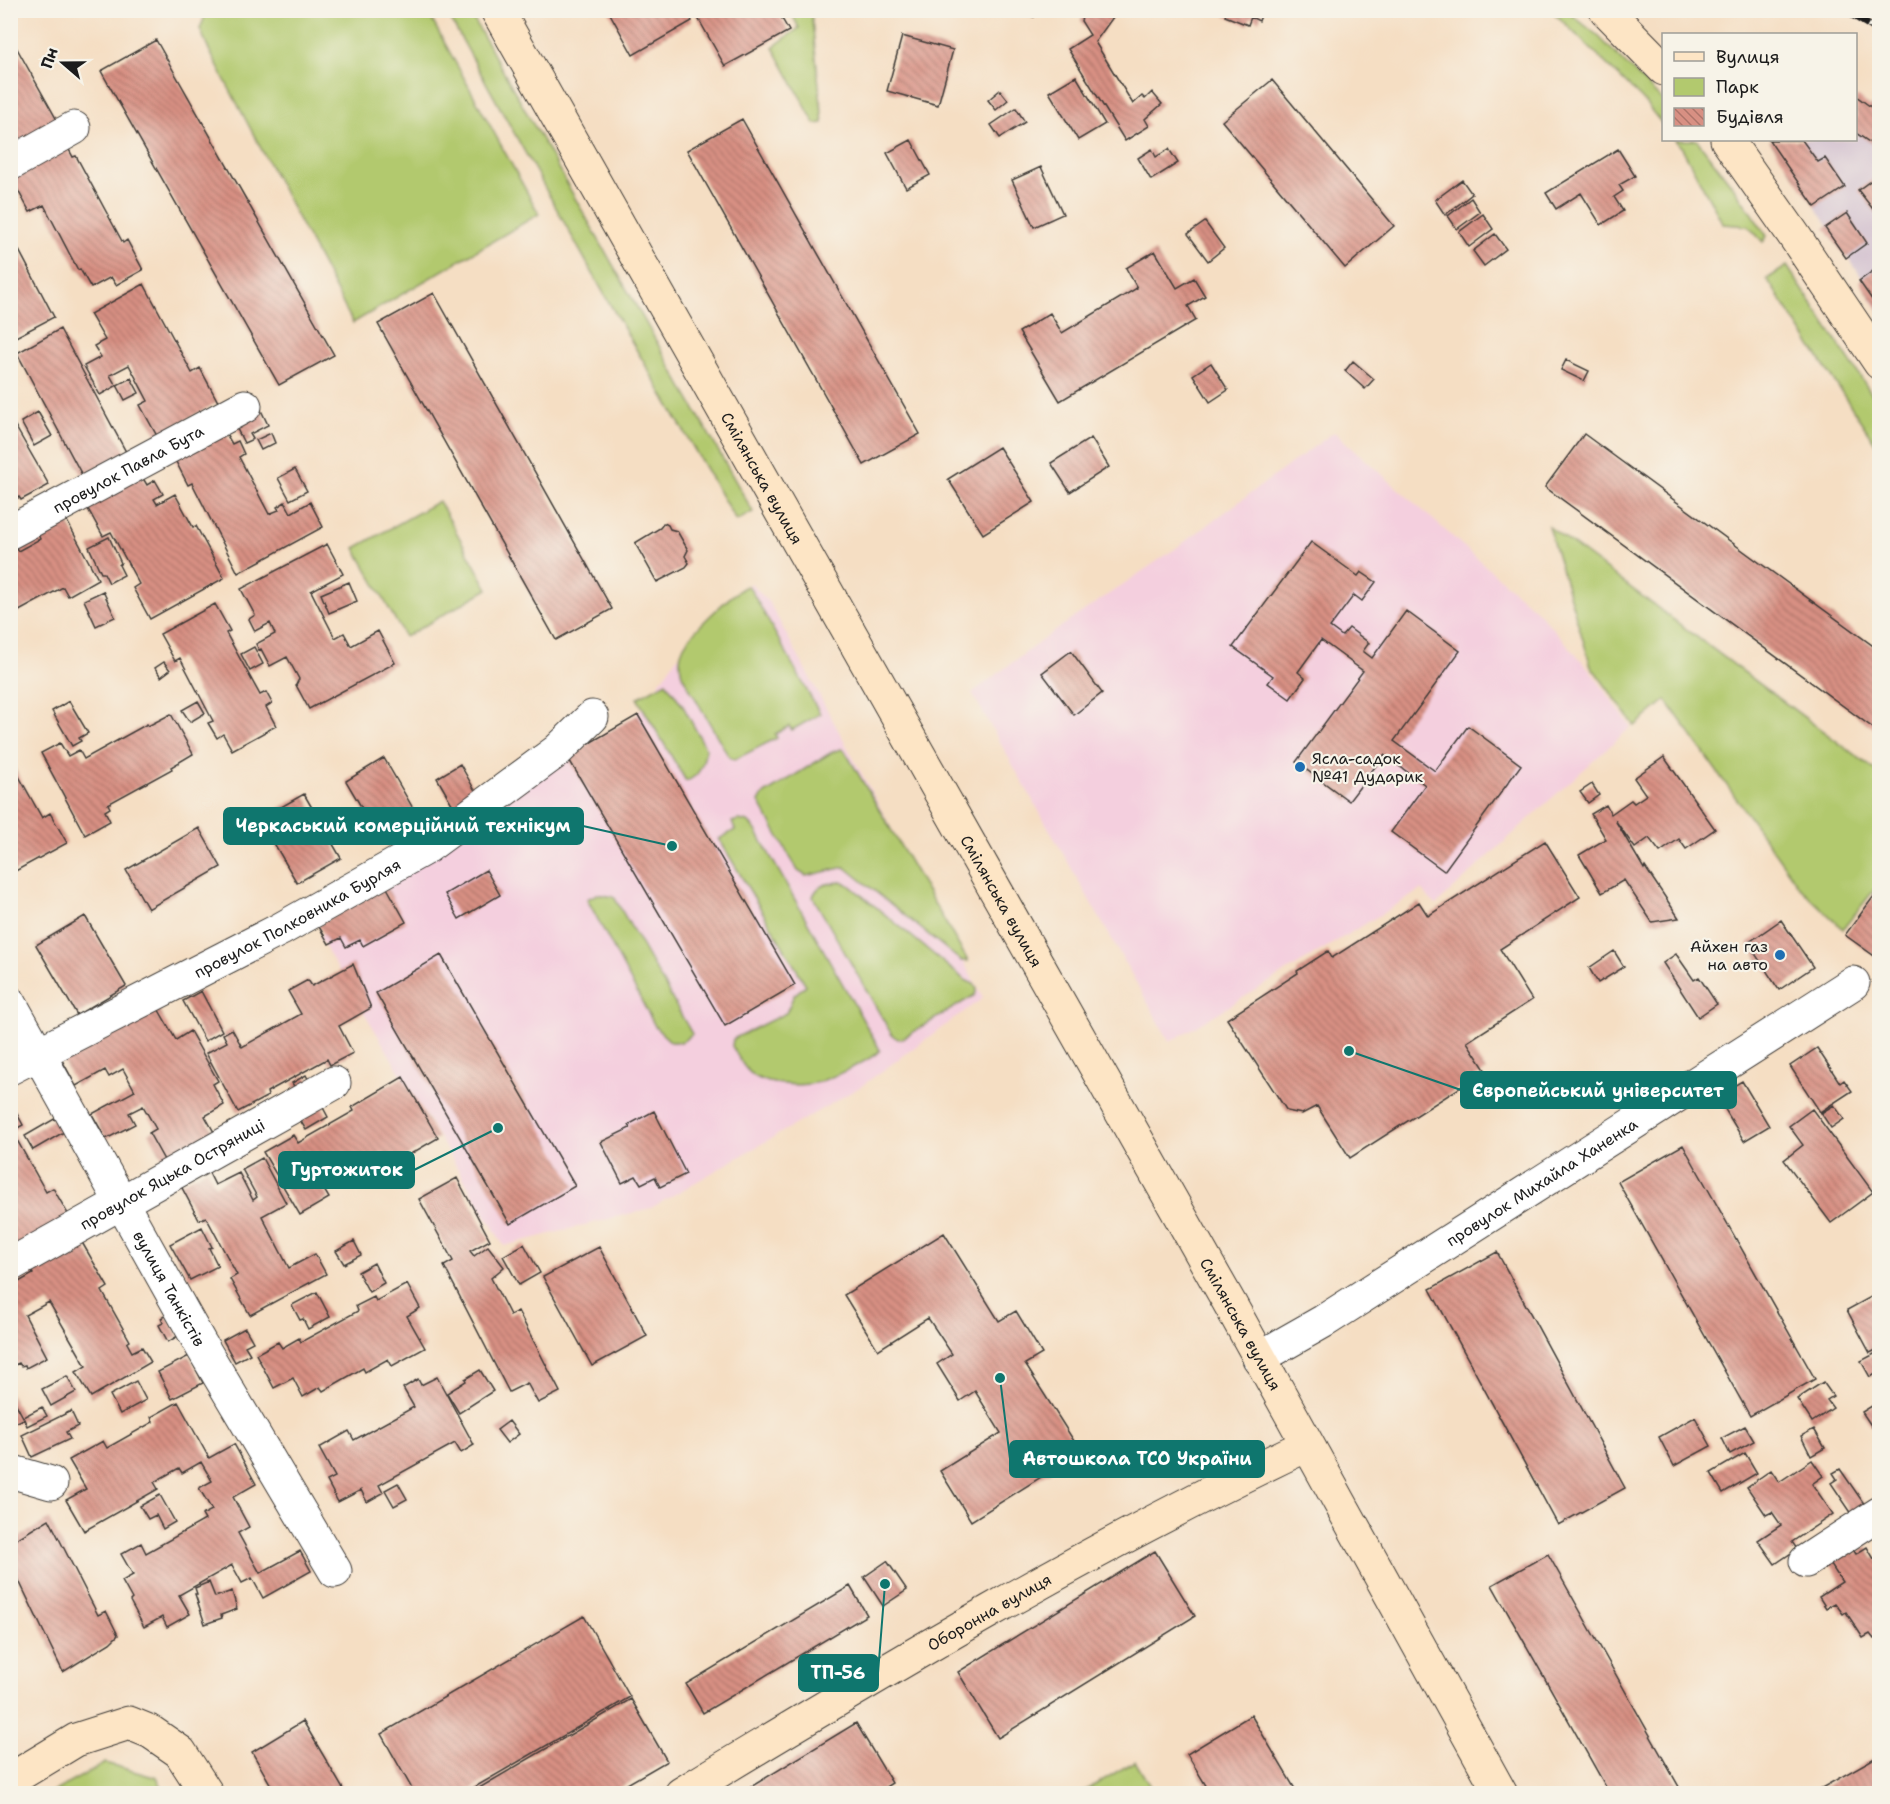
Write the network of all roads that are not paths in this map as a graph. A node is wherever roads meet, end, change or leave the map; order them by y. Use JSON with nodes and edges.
{"nodes":[{"id":1,"x":497,"y":10,"type":"edge"},
{"id":2,"x":1606,"y":10,"type":"edge"},
{"id":3,"x":1662,"y":67,"type":"edge"},
{"id":4,"x":74,"y":128,"type":"dead end"},
{"id":5,"x":1728,"y":141,"type":"edge"},
{"id":6,"x":10,"y":164,"type":"edge"},
{"id":7,"x":1880,"y":363,"type":"edge"},
{"id":8,"x":245,"y":406,"type":"dead end"},
{"id":9,"x":10,"y":532,"type":"edge"},
{"id":10,"x":592,"y":717,"type":"dead end"},
{"id":11,"x":1853,"y":983,"type":"dead end"},
{"id":12,"x":10,"y":1003,"type":"edge"},
{"id":13,"x":38,"y":1052,"type":"junction"},
{"id":14,"x":10,"y":1068,"type":"edge"},
{"id":15,"x":334,"y":1083,"type":"dead end"},
{"id":16,"x":120,"y":1204,"type":"junction"},
{"id":17,"x":10,"y":1264,"type":"edge"},
{"id":18,"x":1259,"y":1358,"type":"junction"},
{"id":19,"x":1307,"y":1445,"type":"junction"},
{"id":20,"x":10,"y":1471,"type":"edge"},
{"id":21,"x":51,"y":1483,"type":"dead end"},
{"id":22,"x":1880,"y":1513,"type":"edge"},
{"id":23,"x":1806,"y":1561,"type":"dead end"},
{"id":24,"x":335,"y":1571,"type":"dead end"},
{"id":25,"x":10,"y":1780,"type":"edge"},
{"id":26,"x":207,"y":1794,"type":"edge"},
{"id":27,"x":681,"y":1794,"type":"edge"},
{"id":28,"x":1502,"y":1794,"type":"edge"}],
"edges":[{"from":1,"to":18,"type":"main road","name":"Смілянська вулиця"},
{"from":2,"to":3,"type":"main road"},
{"from":4,"to":6,"type":"street"},
{"from":5,"to":7,"type":"main road"},
{"from":8,"to":9,"type":"street","name":"провулок Павла Бута"},
{"from":10,"to":13,"type":"street","name":"провулок Полковника Бурляя"},
{"from":11,"to":18,"type":"street","name":"провулок Михайла Ханенка"},
{"from":12,"to":13,"type":"street","name":"вулиця Танкістів"},
{"from":13,"to":14,"type":"street","name":"провулок Полковника Бурляя"},
{"from":13,"to":16,"type":"street","name":"вулиця Танкістів"},
{"from":15,"to":16,"type":"street","name":"провулок Яцька Остряниці"},
{"from":16,"to":17,"type":"street","name":"провулок Яцька Остряниці"},
{"from":16,"to":24,"type":"street","name":"вулиця Танкістів"},
{"from":18,"to":19,"type":"main road","name":"Смілянська вулиця"},
{"from":19,"to":27,"type":"main road","name":"Оборонна вулиця"},
{"from":19,"to":28,"type":"main road","name":"Смілянська вулиця"},
{"from":20,"to":21,"type":"street"},
{"from":22,"to":23,"type":"street"},
{"from":25,"to":26,"type":"main road"}]}
